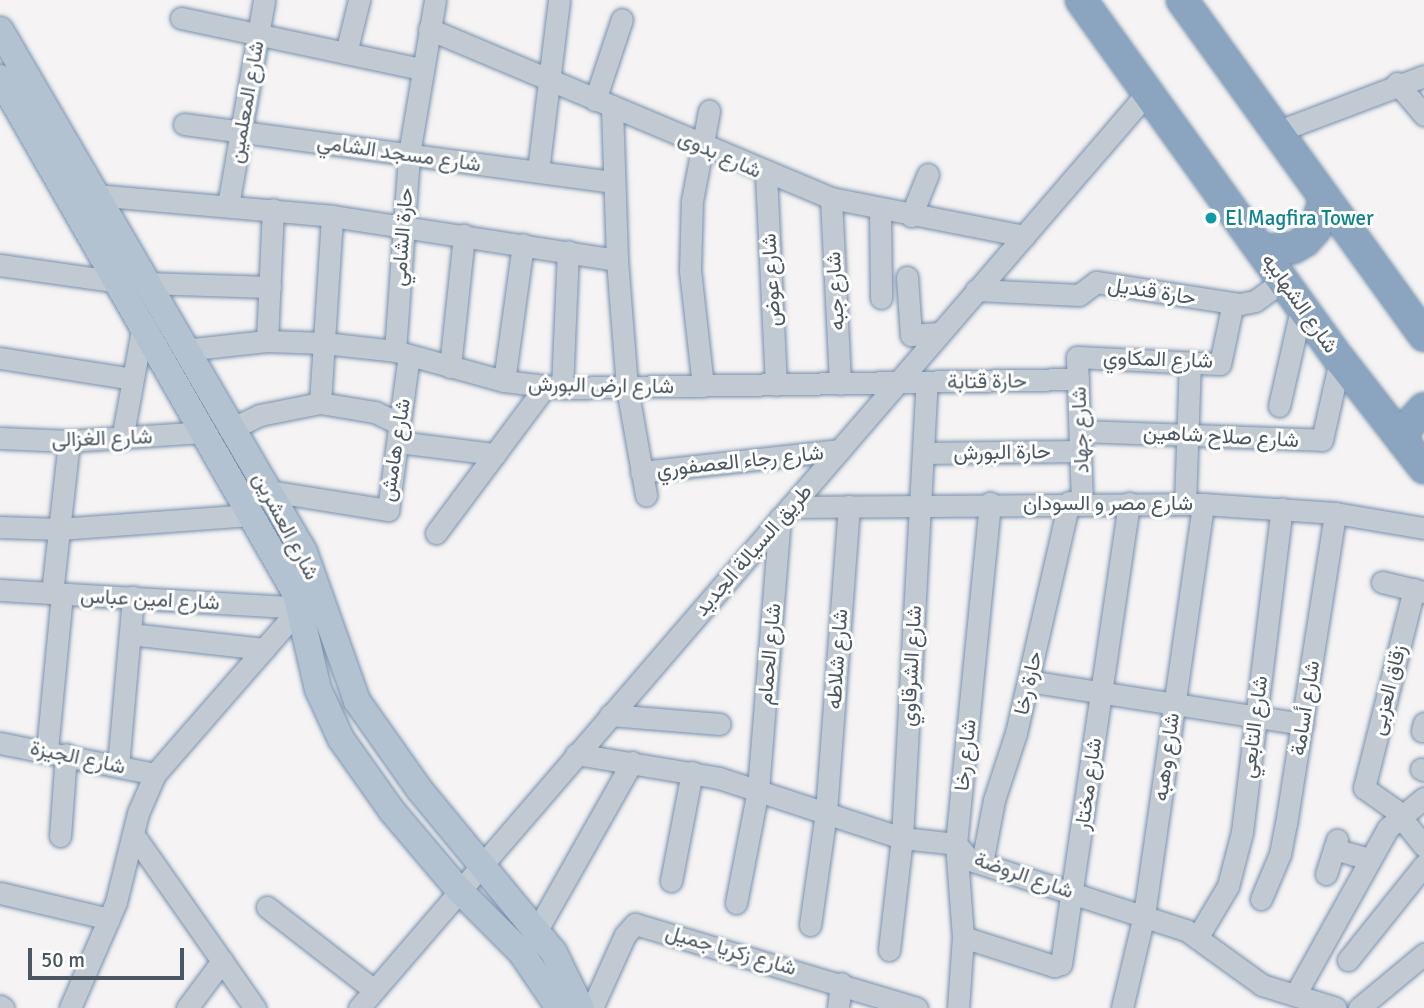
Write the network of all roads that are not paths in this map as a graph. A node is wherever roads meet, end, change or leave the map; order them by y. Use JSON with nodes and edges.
{"nodes":[{"id":1,"x":264,"y":0,"type":"edge"},
{"id":2,"x":359,"y":0,"type":"edge"},
{"id":3,"x":435,"y":0,"type":"edge"},
{"id":4,"x":559,"y":0,"type":"edge"},
{"id":5,"x":1081,"y":0,"type":"edge"},
{"id":6,"x":1182,"y":0,"type":"edge"},
{"id":7,"x":181,"y":18,"type":"dead end"},
{"id":8,"x":622,"y":19,"type":"dead end"},
{"id":9,"x":429,"y":29,"type":"junction"},
{"id":10,"x":0,"y":30,"type":"edge"},
{"id":11,"x":258,"y":34,"type":"junction"},
{"id":12,"x":346,"y":53,"type":"junction"},
{"id":13,"x":420,"y":69,"type":"junction"},
{"id":14,"x":1424,"y":76,"type":"edge"},
{"id":15,"x":0,"y":78,"type":"edge"},
{"id":16,"x":547,"y":80,"type":"junction"},
{"id":17,"x":1397,"y":83,"type":"junction"},
{"id":18,"x":1147,"y":93,"type":"junction"},
{"id":19,"x":604,"y":104,"type":"junction"},
{"id":20,"x":709,"y":111,"type":"dead end"},
{"id":21,"x":1424,"y":115,"type":"edge"},
{"id":22,"x":184,"y":124,"type":"dead end"},
{"id":23,"x":240,"y":132,"type":"junction"},
{"id":24,"x":1276,"y":132,"type":"junction"},
{"id":25,"x":701,"y":145,"type":"junction"},
{"id":26,"x":409,"y":154,"type":"junction"},
{"id":27,"x":538,"y":172,"type":"junction"},
{"id":28,"x":766,"y":174,"type":"junction"},
{"id":29,"x":928,"y":174,"type":"dead end"},
{"id":30,"x":614,"y":182,"type":"junction"},
{"id":31,"x":93,"y":195,"type":"junction"},
{"id":32,"x":831,"y":198,"type":"junction"},
{"id":33,"x":1324,"y":201,"type":"junction"},
{"id":34,"x":228,"y":205,"type":"junction"},
{"id":35,"x":273,"y":209,"type":"junction"},
{"id":36,"x":880,"y":210,"type":"junction"},
{"id":37,"x":332,"y":216,"type":"junction"},
{"id":38,"x":911,"y":216,"type":"junction"},
{"id":39,"x":402,"y":226,"type":"junction"},
{"id":40,"x":464,"y":235,"type":"junction"},
{"id":41,"x":1024,"y":236,"type":"junction"},
{"id":42,"x":523,"y":244,"type":"junction"},
{"id":43,"x":1264,"y":250,"type":"junction"},
{"id":44,"x":568,"y":251,"type":"junction"},
{"id":45,"x":617,"y":260,"type":"junction"},
{"id":46,"x":0,"y":265,"type":"edge"},
{"id":47,"x":907,"y":277,"type":"dead end"},
{"id":48,"x":1284,"y":280,"type":"junction"},
{"id":49,"x":132,"y":283,"type":"junction"},
{"id":50,"x":270,"y":287,"type":"junction"},
{"id":51,"x":976,"y":290,"type":"junction"},
{"id":52,"x":881,"y":299,"type":"dead end"},
{"id":53,"x":1233,"y":303,"type":"junction"},
{"id":54,"x":1302,"y":305,"type":"junction"},
{"id":55,"x":143,"y":325,"type":"junction"},
{"id":56,"x":940,"y":333,"type":"junction"},
{"id":57,"x":1424,"y":336,"type":"edge"},
{"id":58,"x":267,"y":341,"type":"junction"},
{"id":59,"x":324,"y":343,"type":"junction"},
{"id":60,"x":184,"y":350,"type":"junction"},
{"id":61,"x":402,"y":353,"type":"junction"},
{"id":62,"x":0,"y":358,"type":"edge"},
{"id":63,"x":1340,"y":360,"type":"junction"},
{"id":64,"x":1190,"y":362,"type":"junction"},
{"id":65,"x":450,"y":367,"type":"junction"},
{"id":66,"x":1078,"y":368,"type":"junction"},
{"id":67,"x":132,"y":379,"type":"junction"},
{"id":68,"x":505,"y":381,"type":"junction"},
{"id":69,"x":927,"y":382,"type":"junction"},
{"id":70,"x":897,"y":383,"type":"junction"},
{"id":71,"x":840,"y":384,"type":"junction"},
{"id":72,"x":776,"y":385,"type":"junction"},
{"id":73,"x":703,"y":386,"type":"junction"},
{"id":74,"x":553,"y":387,"type":"junction"},
{"id":75,"x":627,"y":388,"type":"junction"},
{"id":76,"x":193,"y":389,"type":"junction"},
{"id":77,"x":320,"y":403,"type":"junction"},
{"id":78,"x":1279,"y":406,"type":"dead end"},
{"id":79,"x":1424,"y":408,"type":"edge"},
{"id":80,"x":231,"y":429,"type":"junction"},
{"id":81,"x":203,"y":432,"type":"junction"},
{"id":82,"x":1188,"y":432,"type":"junction"},
{"id":83,"x":399,"y":433,"type":"junction"},
{"id":84,"x":0,"y":438,"type":"edge"},
{"id":85,"x":122,"y":439,"type":"junction"},
{"id":86,"x":69,"y":441,"type":"junction"},
{"id":87,"x":1080,"y":441,"type":"junction"},
{"id":88,"x":1403,"y":441,"type":"junction"},
{"id":89,"x":839,"y":450,"type":"junction"},
{"id":90,"x":923,"y":453,"type":"junction"},
{"id":91,"x":495,"y":454,"type":"junction"},
{"id":92,"x":1424,"y":468,"type":"edge"},
{"id":93,"x":641,"y":472,"type":"junction"},
{"id":94,"x":269,"y":491,"type":"junction"},
{"id":95,"x":646,"y":495,"type":"dead end"},
{"id":96,"x":1075,"y":502,"type":"junction"},
{"id":97,"x":990,"y":503,"type":"junction"},
{"id":98,"x":1129,"y":503,"type":"junction"},
{"id":99,"x":1194,"y":504,"type":"junction"},
{"id":100,"x":920,"y":505,"type":"junction"},
{"id":101,"x":849,"y":506,"type":"junction"},
{"id":102,"x":1282,"y":508,"type":"junction"},
{"id":103,"x":785,"y":512,"type":"junction"},
{"id":104,"x":1335,"y":513,"type":"junction"},
{"id":105,"x":250,"y":515,"type":"junction"},
{"id":106,"x":0,"y":527,"type":"edge"},
{"id":107,"x":1424,"y":528,"type":"edge"},
{"id":108,"x":59,"y":529,"type":"junction"},
{"id":109,"x":436,"y":533,"type":"dead end"},
{"id":110,"x":1382,"y":582,"type":"dead end"},
{"id":111,"x":0,"y":590,"type":"edge"},
{"id":112,"x":1419,"y":590,"type":"edge"},
{"id":113,"x":57,"y":593,"type":"junction"},
{"id":114,"x":134,"y":597,"type":"junction"},
{"id":115,"x":300,"y":608,"type":"junction"},
{"id":116,"x":130,"y":634,"type":"junction"},
{"id":117,"x":264,"y":649,"type":"junction"},
{"id":118,"x":1028,"y":681,"type":"junction"},
{"id":119,"x":1101,"y":692,"type":"junction"},
{"id":120,"x":1174,"y":703,"type":"junction"},
{"id":121,"x":610,"y":715,"type":"junction"},
{"id":122,"x":1256,"y":716,"type":"junction"},
{"id":123,"x":720,"y":724,"type":"dead end"},
{"id":124,"x":1303,"y":724,"type":"junction"},
{"id":125,"x":0,"y":743,"type":"edge"},
{"id":126,"x":57,"y":752,"type":"junction"},
{"id":127,"x":576,"y":754,"type":"junction"},
{"id":128,"x":395,"y":757,"type":"junction"},
{"id":129,"x":632,"y":762,"type":"junction"},
{"id":130,"x":118,"y":766,"type":"junction"},
{"id":131,"x":692,"y":772,"type":"junction"},
{"id":132,"x":155,"y":774,"type":"junction"},
{"id":133,"x":368,"y":780,"type":"junction"},
{"id":134,"x":758,"y":790,"type":"junction"},
{"id":135,"x":1424,"y":798,"type":"edge"},
{"id":136,"x":826,"y":812,"type":"junction"},
{"id":137,"x":1400,"y":816,"type":"junction"},
{"id":138,"x":133,"y":834,"type":"junction"},
{"id":139,"x":60,"y":836,"type":"dead end"},
{"id":140,"x":902,"y":838,"type":"junction"},
{"id":141,"x":956,"y":844,"type":"junction"},
{"id":142,"x":1424,"y":846,"type":"edge"},
{"id":143,"x":1370,"y":859,"type":"junction"},
{"id":144,"x":481,"y":863,"type":"junction"},
{"id":145,"x":982,"y":863,"type":"junction"},
{"id":146,"x":1424,"y":865,"type":"edge"},
{"id":147,"x":1326,"y":874,"type":"dead end"},
{"id":148,"x":671,"y":881,"type":"dead end"},
{"id":149,"x":459,"y":890,"type":"junction"},
{"id":150,"x":1072,"y":892,"type":"junction"},
{"id":151,"x":0,"y":893,"type":"edge"},
{"id":152,"x":1261,"y":900,"type":"dead end"},
{"id":153,"x":736,"y":903,"type":"dead end"},
{"id":154,"x":267,"y":907,"type":"dead end"},
{"id":155,"x":1144,"y":915,"type":"junction"},
{"id":156,"x":109,"y":919,"type":"junction"},
{"id":157,"x":810,"y":925,"type":"dead end"},
{"id":158,"x":537,"y":930,"type":"junction"},
{"id":159,"x":963,"y":937,"type":"junction"},
{"id":160,"x":1197,"y":938,"type":"junction"},
{"id":161,"x":889,"y":950,"type":"dead end"},
{"id":162,"x":1424,"y":954,"type":"edge"},
{"id":163,"x":1348,"y":960,"type":"dead end"},
{"id":164,"x":222,"y":961,"type":"junction"},
{"id":165,"x":841,"y":983,"type":"junction"},
{"id":166,"x":374,"y":990,"type":"junction"},
{"id":167,"x":1305,"y":1000,"type":"edge"},
{"id":168,"x":70,"y":1008,"type":"edge"},
{"id":169,"x":187,"y":1008,"type":"edge"},
{"id":170,"x":255,"y":1008,"type":"edge"},
{"id":171,"x":359,"y":1008,"type":"edge"},
{"id":172,"x":559,"y":1008,"type":"edge"},
{"id":173,"x":581,"y":1008,"type":"edge"},
{"id":174,"x":592,"y":1008,"type":"edge"},
{"id":175,"x":838,"y":1008,"type":"edge"},
{"id":176,"x":917,"y":1008,"type":"edge"},
{"id":177,"x":958,"y":1008,"type":"edge"},
{"id":178,"x":1122,"y":1008,"type":"edge"},
{"id":179,"x":1336,"y":1008,"type":"edge"},
{"id":180,"x":1359,"y":1008,"type":"edge"}],
"edges":[{"from":1,"to":11,"type":"street","name":"شارع المعلمين"},
{"from":2,"to":12,"type":"street"},
{"from":3,"to":9,"type":"street","name":"حارة الشامي"},
{"from":4,"to":16,"type":"street"},
{"from":5,"to":18,"type":"highway","name":"شارع الشهابيه"},
{"from":6,"to":24,"type":"highway"},
{"from":7,"to":11,"type":"street"},
{"from":8,"to":19,"type":"street"},
{"from":9,"to":13,"type":"street","name":"حارة الشامي"},
{"from":9,"to":16,"type":"street","name":"شارع بدوى"},
{"from":10,"to":31,"type":"main road","name":"شارع العشرين"},
{"from":11,"to":12,"type":"street"},
{"from":11,"to":23,"type":"street","name":"شارع المعلمين"},
{"from":12,"to":13,"type":"street"},
{"from":13,"to":26,"type":"street","name":"حارة الشامي"},
{"from":14,"to":17,"type":"street"},
{"from":15,"to":49,"type":"main road","name":"شارع العشرين"},
{"from":16,"to":19,"type":"street","name":"شارع بدوى"},
{"from":16,"to":27,"type":"street"},
{"from":17,"to":21,"type":"street"},
{"from":17,"to":24,"type":"street"},
{"from":18,"to":41,"type":"street","name":"طريق السيالة الجديد"},
{"from":18,"to":43,"type":"highway","name":"شارع الشهابيه"},
{"from":19,"to":25,"type":"street","name":"شارع بدوى"},
{"from":19,"to":30,"type":"street"},
{"from":20,"to":25,"type":"street"},
{"from":22,"to":23,"type":"street","name":"شارع مسجد الشامي"},
{"from":23,"to":26,"type":"street","name":"شارع مسجد الشامي"},
{"from":23,"to":34,"type":"street","name":"شارع المعلمين"},
{"from":24,"to":33,"type":"highway"},
{"from":25,"to":28,"type":"street","name":"شارع بدوى"},
{"from":25,"to":73,"type":"street"},
{"from":26,"to":27,"type":"street","name":"شارع مسجد الشامي"},
{"from":26,"to":39,"type":"street","name":"حارة الشامي"},
{"from":27,"to":30,"type":"street","name":"شارع مسجد الشامي"},
{"from":28,"to":32,"type":"street","name":"شارع بدوى"},
{"from":28,"to":72,"type":"street","name":"شارع عوض"},
{"from":29,"to":38,"type":"street"},
{"from":30,"to":45,"type":"street"},
{"from":31,"to":34,"type":"street"},
{"from":31,"to":49,"type":"main road","name":"شارع العشرين"},
{"from":32,"to":36,"type":"street","name":"شارع بدوى"},
{"from":32,"to":71,"type":"street","name":"شارع جبه"},
{"from":33,"to":43,"type":"highway"},
{"from":33,"to":57,"type":"highway"},
{"from":34,"to":35,"type":"street"},
{"from":35,"to":37,"type":"street"},
{"from":35,"to":50,"type":"street"},
{"from":36,"to":38,"type":"street","name":"شارع بدوى"},
{"from":36,"to":52,"type":"street"},
{"from":37,"to":39,"type":"street"},
{"from":37,"to":59,"type":"street"},
{"from":38,"to":41,"type":"street","name":"شارع بدوى"},
{"from":39,"to":40,"type":"street"},
{"from":39,"to":61,"type":"street","name":"حارة الشامي"},
{"from":40,"to":42,"type":"street"},
{"from":40,"to":65,"type":"street"},
{"from":41,"to":51,"type":"street","name":"طريق السيالة الجديد"},
{"from":42,"to":44,"type":"street"},
{"from":42,"to":68,"type":"street"},
{"from":43,"to":48,"type":"highway","name":"شارع الشهابيه"},
{"from":44,"to":45,"type":"street"},
{"from":44,"to":74,"type":"street"},
{"from":45,"to":75,"type":"street"},
{"from":46,"to":49,"type":"street"},
{"from":47,"to":56,"type":"street"},
{"from":48,"to":53,"type":"street","name":"حارة قنديل"},
{"from":48,"to":54,"type":"highway","name":"شارع الشهابيه"},
{"from":49,"to":50,"type":"street"},
{"from":49,"to":55,"type":"main road","name":"شارع العشرين"},
{"from":49,"to":60,"type":"main road","name":"شارع العشرين"},
{"from":50,"to":58,"type":"street"},
{"from":51,"to":53,"type":"street","name":"حارة قنديل"},
{"from":51,"to":56,"type":"street","name":"طريق السيالة الجديد"},
{"from":53,"to":64,"type":"street","name":"شارع المكاوي"},
{"from":54,"to":63,"type":"highway","name":"شارع الشهابيه"},
{"from":54,"to":78,"type":"street"},
{"from":55,"to":67,"type":"street"},
{"from":55,"to":76,"type":"main road","name":"شارع العشرين"},
{"from":56,"to":70,"type":"street","name":"طريق السيالة الجديد"},
{"from":58,"to":59,"type":"street","name":"شارع ارض البورش"},
{"from":58,"to":60,"type":"street","name":"شارع ارض البورش"},
{"from":59,"to":61,"type":"street","name":"شارع ارض البورش"},
{"from":59,"to":77,"type":"street"},
{"from":60,"to":76,"type":"main road","name":"شارع العشرين"},
{"from":61,"to":65,"type":"street","name":"شارع ارض البورش"},
{"from":61,"to":83,"type":"street","name":"شارع هامش"},
{"from":62,"to":67,"type":"street"},
{"from":63,"to":82,"type":"street","name":"شارع صلاح شاهين"},
{"from":63,"to":88,"type":"highway","name":"شارع الشهابيه"},
{"from":64,"to":66,"type":"street","name":"شارع المكاوي"},
{"from":64,"to":82,"type":"street","name":"شارع وهبه"},
{"from":65,"to":68,"type":"street","name":"شارع ارض البورش"},
{"from":66,"to":69,"type":"street","name":"حارة قتابة"},
{"from":66,"to":87,"type":"street","name":"شارع جهاد"},
{"from":67,"to":85,"type":"street"},
{"from":68,"to":74,"type":"street","name":"شارع ارض البورش"},
{"from":69,"to":70,"type":"street","name":"حارة قتابة"},
{"from":69,"to":90,"type":"street","name":"شارع الشرقاوي"},
{"from":70,"to":71,"type":"street","name":"شارع ارض البورش"},
{"from":70,"to":89,"type":"street","name":"طريق السيالة الجديد"},
{"from":71,"to":72,"type":"street","name":"شارع ارض البورش"},
{"from":72,"to":73,"type":"street","name":"شارع ارض البورش"},
{"from":73,"to":75,"type":"street","name":"شارع ارض البورش"},
{"from":74,"to":75,"type":"street","name":"شارع ارض البورش"},
{"from":74,"to":91,"type":"street"},
{"from":75,"to":93,"type":"street"},
{"from":76,"to":80,"type":"main road","name":"شارع العشرين"},
{"from":76,"to":81,"type":"main road","name":"شارع العشرين"},
{"from":77,"to":80,"type":"street"},
{"from":77,"to":83,"type":"street"},
{"from":79,"to":88,"type":"highway"},
{"from":80,"to":94,"type":"main road","name":"شارع العشرين"},
{"from":81,"to":85,"type":"street","name":"شارع الغزالى"},
{"from":81,"to":105,"type":"main road","name":"شارع العشرين"},
{"from":82,"to":87,"type":"street","name":"شارع صلاح شاهين"},
{"from":82,"to":99,"type":"street","name":"شارع وهبه"},
{"from":83,"to":91,"type":"street"},
{"from":83,"to":94,"type":"street","name":"شارع هامش"},
{"from":84,"to":86,"type":"street","name":"شارع الغزالى"},
{"from":85,"to":86,"type":"street","name":"شارع الغزالى"},
{"from":86,"to":108,"type":"street"},
{"from":87,"to":90,"type":"street","name":"حارة البورش"},
{"from":87,"to":96,"type":"street","name":"شارع جهاد"},
{"from":88,"to":92,"type":"highway","name":"شارع الشهابيه"},
{"from":89,"to":93,"type":"street","name":"شارع رجاء العصفوري"},
{"from":89,"to":103,"type":"street","name":"طريق السيالة الجديد"},
{"from":90,"to":100,"type":"street","name":"شارع الشرقاوي"},
{"from":91,"to":109,"type":"street"},
{"from":93,"to":95,"type":"street"},
{"from":94,"to":128,"type":"main road","name":"شارع العشرين"},
{"from":96,"to":97,"type":"street","name":"شارع مصر و السودان"},
{"from":96,"to":98,"type":"street","name":"شارع مصر و السودان"},
{"from":96,"to":118,"type":"street","name":"حارة رخا"},
{"from":97,"to":100,"type":"street","name":"شارع مصر و السودان"},
{"from":97,"to":141,"type":"street","name":"شارع رخا"},
{"from":98,"to":99,"type":"street","name":"شارع مصر و السودان"},
{"from":98,"to":119,"type":"street","name":"شارع مختار"},
{"from":99,"to":102,"type":"street","name":"شارع مصر و السودان"},
{"from":99,"to":120,"type":"street","name":"شارع وهبه"},
{"from":100,"to":101,"type":"street","name":"شارع مصر و السودان"},
{"from":100,"to":140,"type":"street","name":"شارع الشرقاوي"},
{"from":101,"to":103,"type":"street","name":"شارع مصر و السودان"},
{"from":101,"to":136,"type":"street","name":"شارع شلاطه"},
{"from":102,"to":104,"type":"street","name":"شارع مصر و السودان"},
{"from":102,"to":122,"type":"street","name":"شارع التابعي"},
{"from":103,"to":121,"type":"street","name":"طريق السيالة الجديد"},
{"from":103,"to":134,"type":"street","name":"شارع الحمام"},
{"from":104,"to":107,"type":"street","name":"شارع مصر و السودان"},
{"from":104,"to":124,"type":"street","name":"شارع أسامة"},
{"from":105,"to":108,"type":"street"},
{"from":105,"to":115,"type":"main road","name":"شارع العشرين"},
{"from":106,"to":108,"type":"street"},
{"from":108,"to":113,"type":"street"},
{"from":110,"to":112,"type":"street"},
{"from":111,"to":113,"type":"street","name":"شارع امين عباس"},
{"from":112,"to":137,"type":"street","name":"زقاق العزبى"},
{"from":113,"to":114,"type":"street","name":"شارع امين عباس"},
{"from":113,"to":126,"type":"street"},
{"from":114,"to":115,"type":"street","name":"شارع امين عباس"},
{"from":114,"to":116,"type":"street"},
{"from":115,"to":117,"type":"street"},
{"from":115,"to":133,"type":"main road","name":"شارع العشرين"},
{"from":116,"to":117,"type":"street"},
{"from":116,"to":130,"type":"street"},
{"from":117,"to":132,"type":"street"},
{"from":118,"to":119,"type":"street"},
{"from":118,"to":145,"type":"street","name":"حارة رخا"},
{"from":119,"to":120,"type":"street"},
{"from":119,"to":150,"type":"street","name":"شارع مختار"},
{"from":120,"to":122,"type":"street"},
{"from":120,"to":155,"type":"street","name":"شارع وهبه"},
{"from":121,"to":123,"type":"street"},
{"from":121,"to":127,"type":"street","name":"طريق السيالة الجديد"},
{"from":122,"to":124,"type":"street"},
{"from":122,"to":160,"type":"street","name":"شارع التابعي"},
{"from":124,"to":152,"type":"street","name":"شارع أسامة"},
{"from":125,"to":126,"type":"street","name":"شارع الجيزة"},
{"from":126,"to":130,"type":"street","name":"شارع الجيزة"},
{"from":126,"to":139,"type":"street"},
{"from":127,"to":129,"type":"street","name":"شارع الروضة"},
{"from":127,"to":144,"type":"street","name":"طريق السيالة الجديد"},
{"from":128,"to":133,"type":"main road"},
{"from":128,"to":144,"type":"main road","name":"شارع العشرين"},
{"from":129,"to":131,"type":"street","name":"شارع الروضة"},
{"from":129,"to":158,"type":"street"},
{"from":130,"to":132,"type":"street","name":"شارع الجيزة"},
{"from":131,"to":134,"type":"street","name":"شارع الروضة"},
{"from":131,"to":148,"type":"street"},
{"from":132,"to":138,"type":"street"},
{"from":133,"to":149,"type":"main road","name":"شارع العشرين"},
{"from":134,"to":136,"type":"street","name":"شارع الروضة"},
{"from":134,"to":153,"type":"street","name":"شارع الحمام"},
{"from":135,"to":137,"type":"street"},
{"from":136,"to":140,"type":"street","name":"شارع الروضة"},
{"from":136,"to":157,"type":"street","name":"شارع شلاطه"},
{"from":137,"to":142,"type":"street"},
{"from":137,"to":143,"type":"street"},
{"from":138,"to":156,"type":"street"},
{"from":138,"to":164,"type":"street"},
{"from":140,"to":141,"type":"street","name":"شارع الروضة"},
{"from":140,"to":161,"type":"street","name":"شارع الشرقاوي"},
{"from":141,"to":145,"type":"street","name":"شارع الروضة"},
{"from":141,"to":159,"type":"street","name":"شارع رخا"},
{"from":143,"to":147,"type":"street"},
{"from":143,"to":167,"type":"street"},
{"from":144,"to":149,"type":"street","name":"طريق السيالة الجديد"},
{"from":144,"to":158,"type":"main road","name":"شارع العشرين"},
{"from":145,"to":150,"type":"street","name":"شارع الروضة"},
{"from":146,"to":163,"type":"street"},
{"from":149,"to":166,"type":"street","name":"طريق السيالة الجديد"},
{"from":149,"to":172,"type":"main road","name":"شارع العشرين"},
{"from":150,"to":155,"type":"street","name":"شارع الروضة"},
{"from":150,"to":159,"type":"street","name":"شارع مختار"},
{"from":151,"to":156,"type":"street"},
{"from":154,"to":166,"type":"street"},
{"from":155,"to":160,"type":"street","name":"شارع الروضة"},
{"from":155,"to":178,"type":"street","name":"شارع وهبه"},
{"from":156,"to":168,"type":"street"},
{"from":158,"to":173,"type":"main road","name":"شارع العشرين"},
{"from":159,"to":177,"type":"street","name":"شارع رخا"},
{"from":160,"to":167,"type":"street","name":"شارع الروضة"},
{"from":162,"to":180,"type":"street"},
{"from":164,"to":169,"type":"street"},
{"from":164,"to":170,"type":"street"},
{"from":165,"to":174,"type":"street","name":"شارع زكريا جميل"},
{"from":165,"to":175,"type":"street"},
{"from":165,"to":176,"type":"street","name":"شارع زكريا جميل"},
{"from":166,"to":171,"type":"street","name":"طريق السيالة الجديد"},
{"from":167,"to":179,"type":"street","name":"شارع الروضة"}]}
